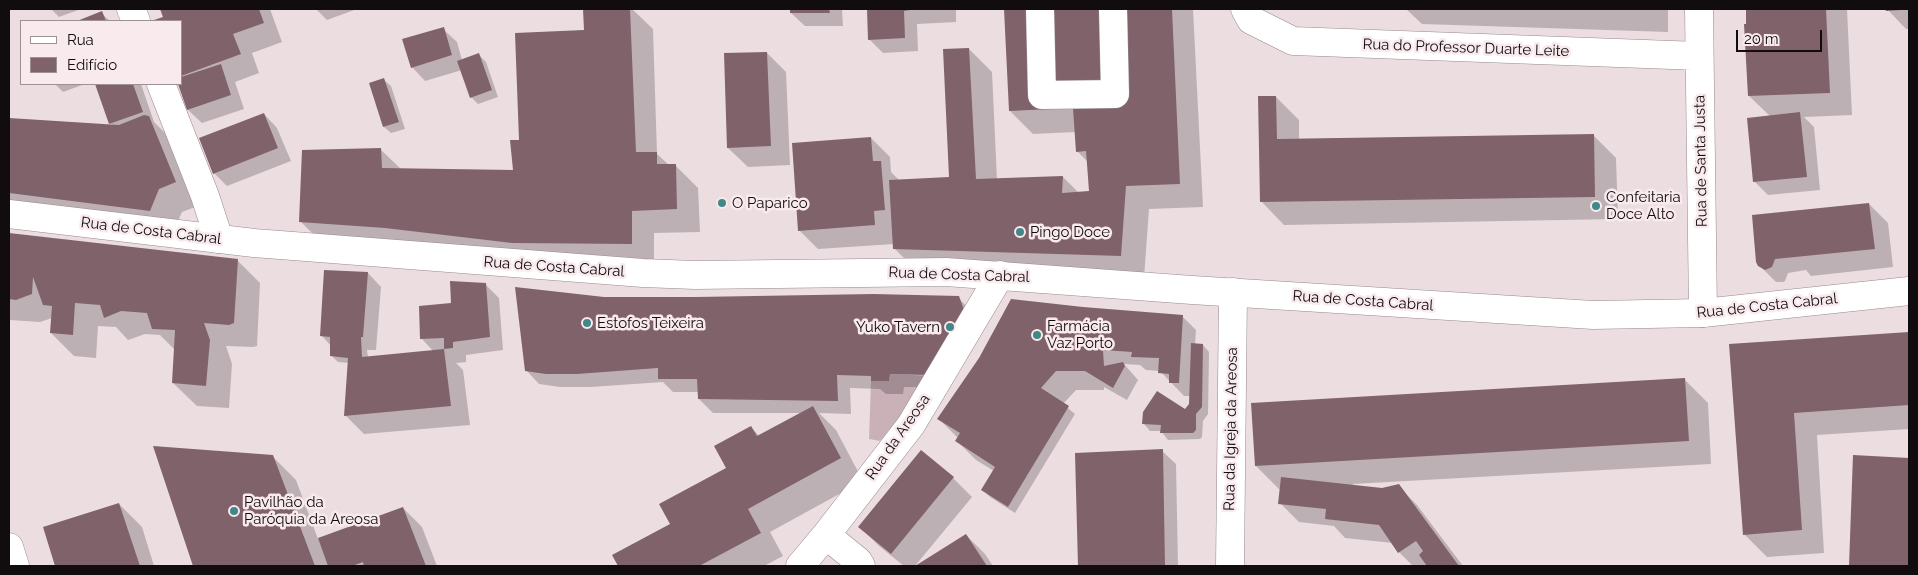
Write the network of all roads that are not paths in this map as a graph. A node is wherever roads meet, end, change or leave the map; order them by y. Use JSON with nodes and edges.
{"nodes":[{"id":1,"x":1040,"y":9,"type":"edge"},
{"id":2,"x":1113,"y":9,"type":"edge"},
{"id":3,"x":1245,"y":9,"type":"edge"},
{"id":4,"x":1699,"y":9,"type":"edge"},
{"id":5,"x":1699,"y":56,"type":"junction"},
{"id":6,"x":161,"y":85,"type":"edge"},
{"id":7,"x":9,"y":214,"type":"edge"},
{"id":8,"x":219,"y":239,"type":"junction"},
{"id":9,"x":1000,"y":275,"type":"junction"},
{"id":10,"x":1909,"y":290,"type":"edge"},
{"id":11,"x":1233,"y":292,"type":"junction"},
{"id":12,"x":1703,"y":313,"type":"junction"},
{"id":13,"x":826,"y":535,"type":"junction"},
{"id":14,"x":9,"y":547,"type":"edge"},
{"id":15,"x":15,"y":566,"type":"edge"},
{"id":16,"x":800,"y":566,"type":"edge"},
{"id":17,"x":861,"y":566,"type":"edge"},
{"id":18,"x":1230,"y":566,"type":"edge"}],
"edges":[{"from":1,"to":2,"type":"main road"},
{"from":3,"to":5,"type":"main road","name":"Rua do Professor Duarte Leite"},
{"from":4,"to":5,"type":"main road","name":"Rua de Santa Justa"},
{"from":5,"to":12,"type":"main road","name":"Rua de Santa Justa"},
{"from":6,"to":8,"type":"main road"},
{"from":7,"to":8,"type":"main road","name":"Rua de Costa Cabral"},
{"from":8,"to":9,"type":"main road","name":"Rua de Costa Cabral"},
{"from":9,"to":11,"type":"main road","name":"Rua de Costa Cabral"},
{"from":9,"to":13,"type":"main road","name":"Rua da Areosa"},
{"from":10,"to":12,"type":"main road","name":"Rua de Costa Cabral"},
{"from":11,"to":12,"type":"main road","name":"Rua de Costa Cabral"},
{"from":11,"to":18,"type":"main road","name":"Rua da Igreja da Areosa"},
{"from":13,"to":16,"type":"main road","name":"Rua da Areosa"},
{"from":13,"to":17,"type":"main road"},
{"from":14,"to":15,"type":"main road"}]}
